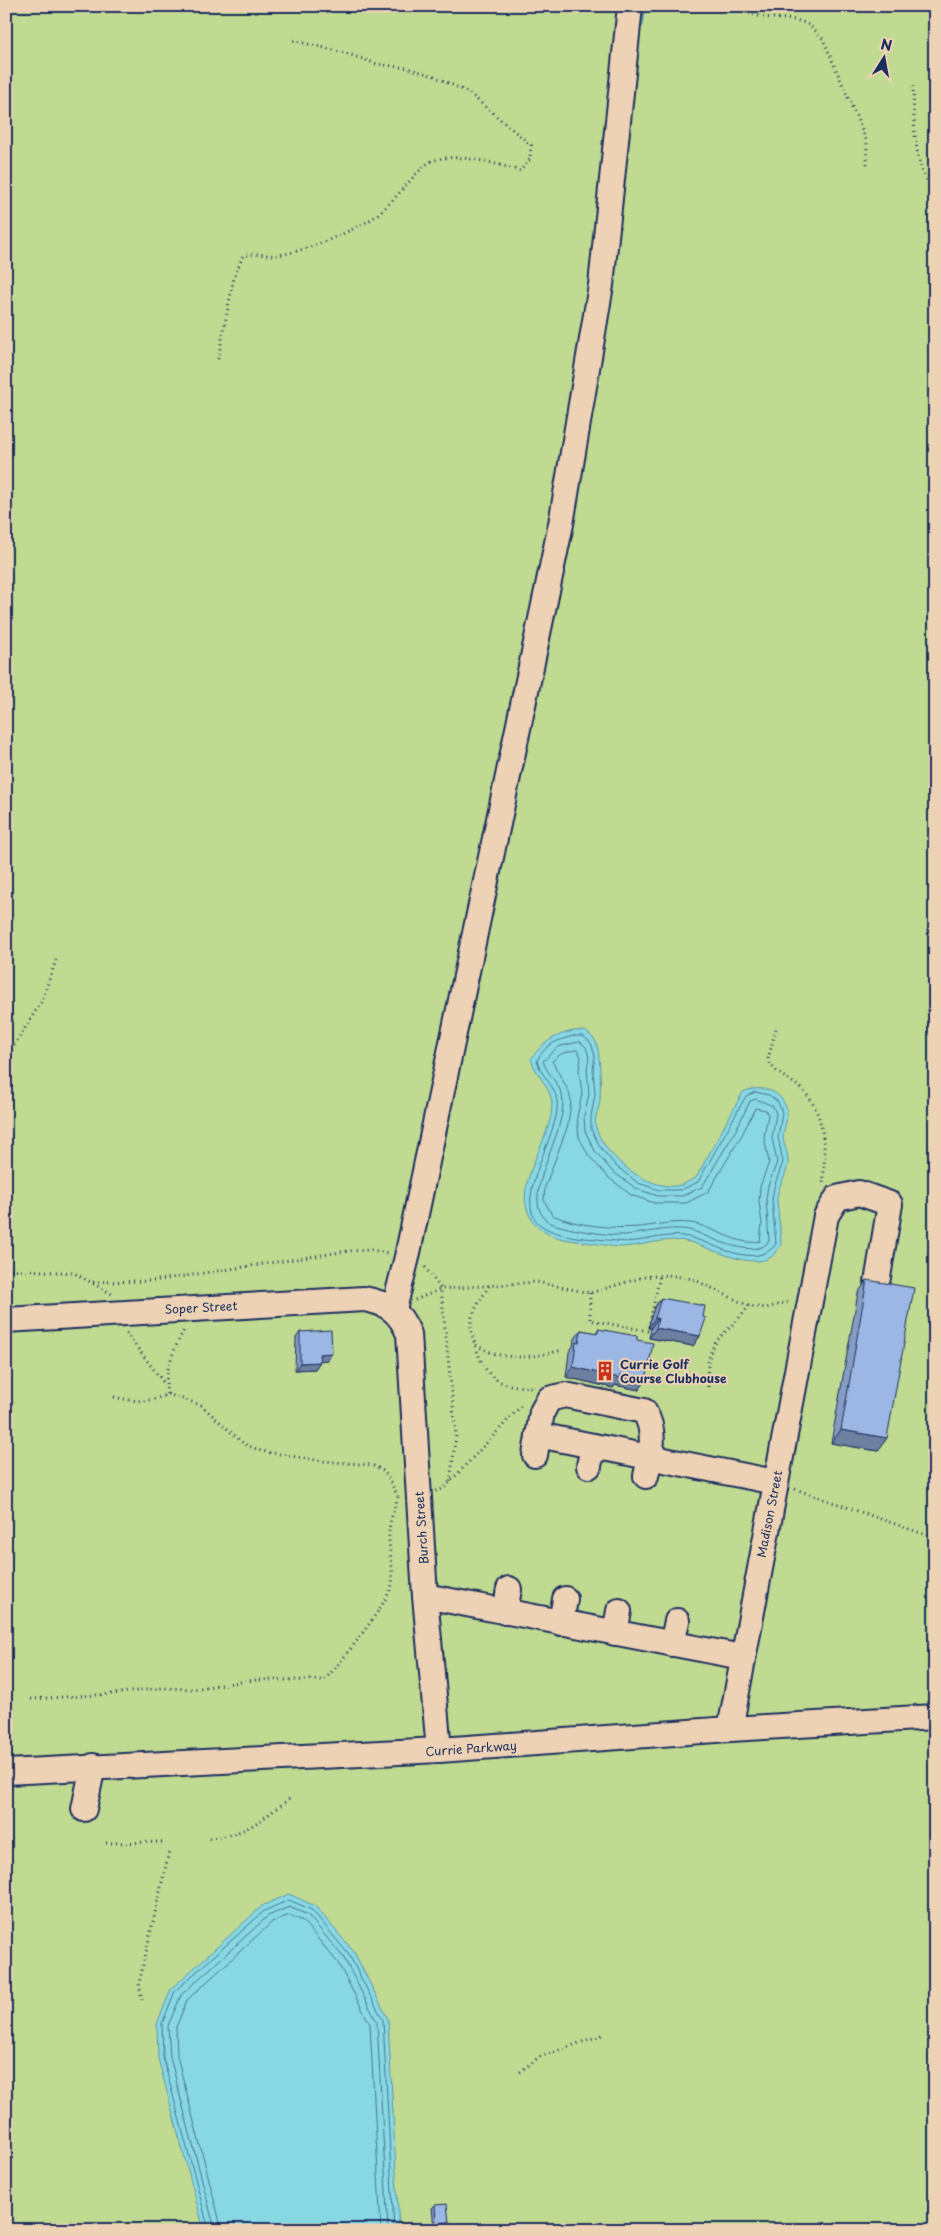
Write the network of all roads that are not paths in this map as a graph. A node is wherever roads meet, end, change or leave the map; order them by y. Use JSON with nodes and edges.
{"nodes":[{"id":1,"x":630,"y":6,"type":"edge"},
{"id":2,"x":876,"y":1289,"type":"edge"},
{"id":3,"x":394,"y":1309,"type":"junction"},
{"id":4,"x":6,"y":1320,"type":"edge"},
{"id":5,"x":649,"y":1467,"type":"junction"},
{"id":6,"x":775,"y":1482,"type":"junction"},
{"id":7,"x":425,"y":1596,"type":"junction"},
{"id":8,"x":565,"y":1599,"type":"dead end"},
{"id":9,"x":677,"y":1621,"type":"dead end"},
{"id":10,"x":561,"y":1623,"type":"junction"},
{"id":11,"x":672,"y":1644,"type":"junction"},
{"id":12,"x":742,"y":1657,"type":"junction"},
{"id":13,"x":935,"y":1717,"type":"edge"},
{"id":14,"x":730,"y":1729,"type":"junction"},
{"id":15,"x":439,"y":1750,"type":"junction"},
{"id":16,"x":93,"y":1766,"type":"junction"},
{"id":17,"x":6,"y":1772,"type":"edge"},
{"id":18,"x":84,"y":1809,"type":"dead end"}],
"edges":[{"from":1,"to":3,"type":"street"},
{"from":2,"to":6,"type":"street","name":"Madison Street"},
{"from":3,"to":4,"type":"street","name":"Soper Street"},
{"from":3,"to":7,"type":"street","name":"Burch Street"},
{"from":5,"to":5,"type":"street"},
{"from":5,"to":6,"type":"street"},
{"from":6,"to":12,"type":"street","name":"Madison Street"},
{"from":7,"to":10,"type":"street"},
{"from":7,"to":15,"type":"street","name":"Burch Street"},
{"from":8,"to":10,"type":"street"},
{"from":9,"to":11,"type":"street"},
{"from":10,"to":11,"type":"street"},
{"from":11,"to":12,"type":"street"},
{"from":12,"to":14,"type":"street","name":"Madison Street"},
{"from":13,"to":14,"type":"street","name":"Currie Parkway"},
{"from":14,"to":15,"type":"street","name":"Currie Parkway"},
{"from":15,"to":16,"type":"street","name":"Currie Parkway"},
{"from":16,"to":17,"type":"street","name":"Currie Parkway"},
{"from":16,"to":18,"type":"street"}]}
